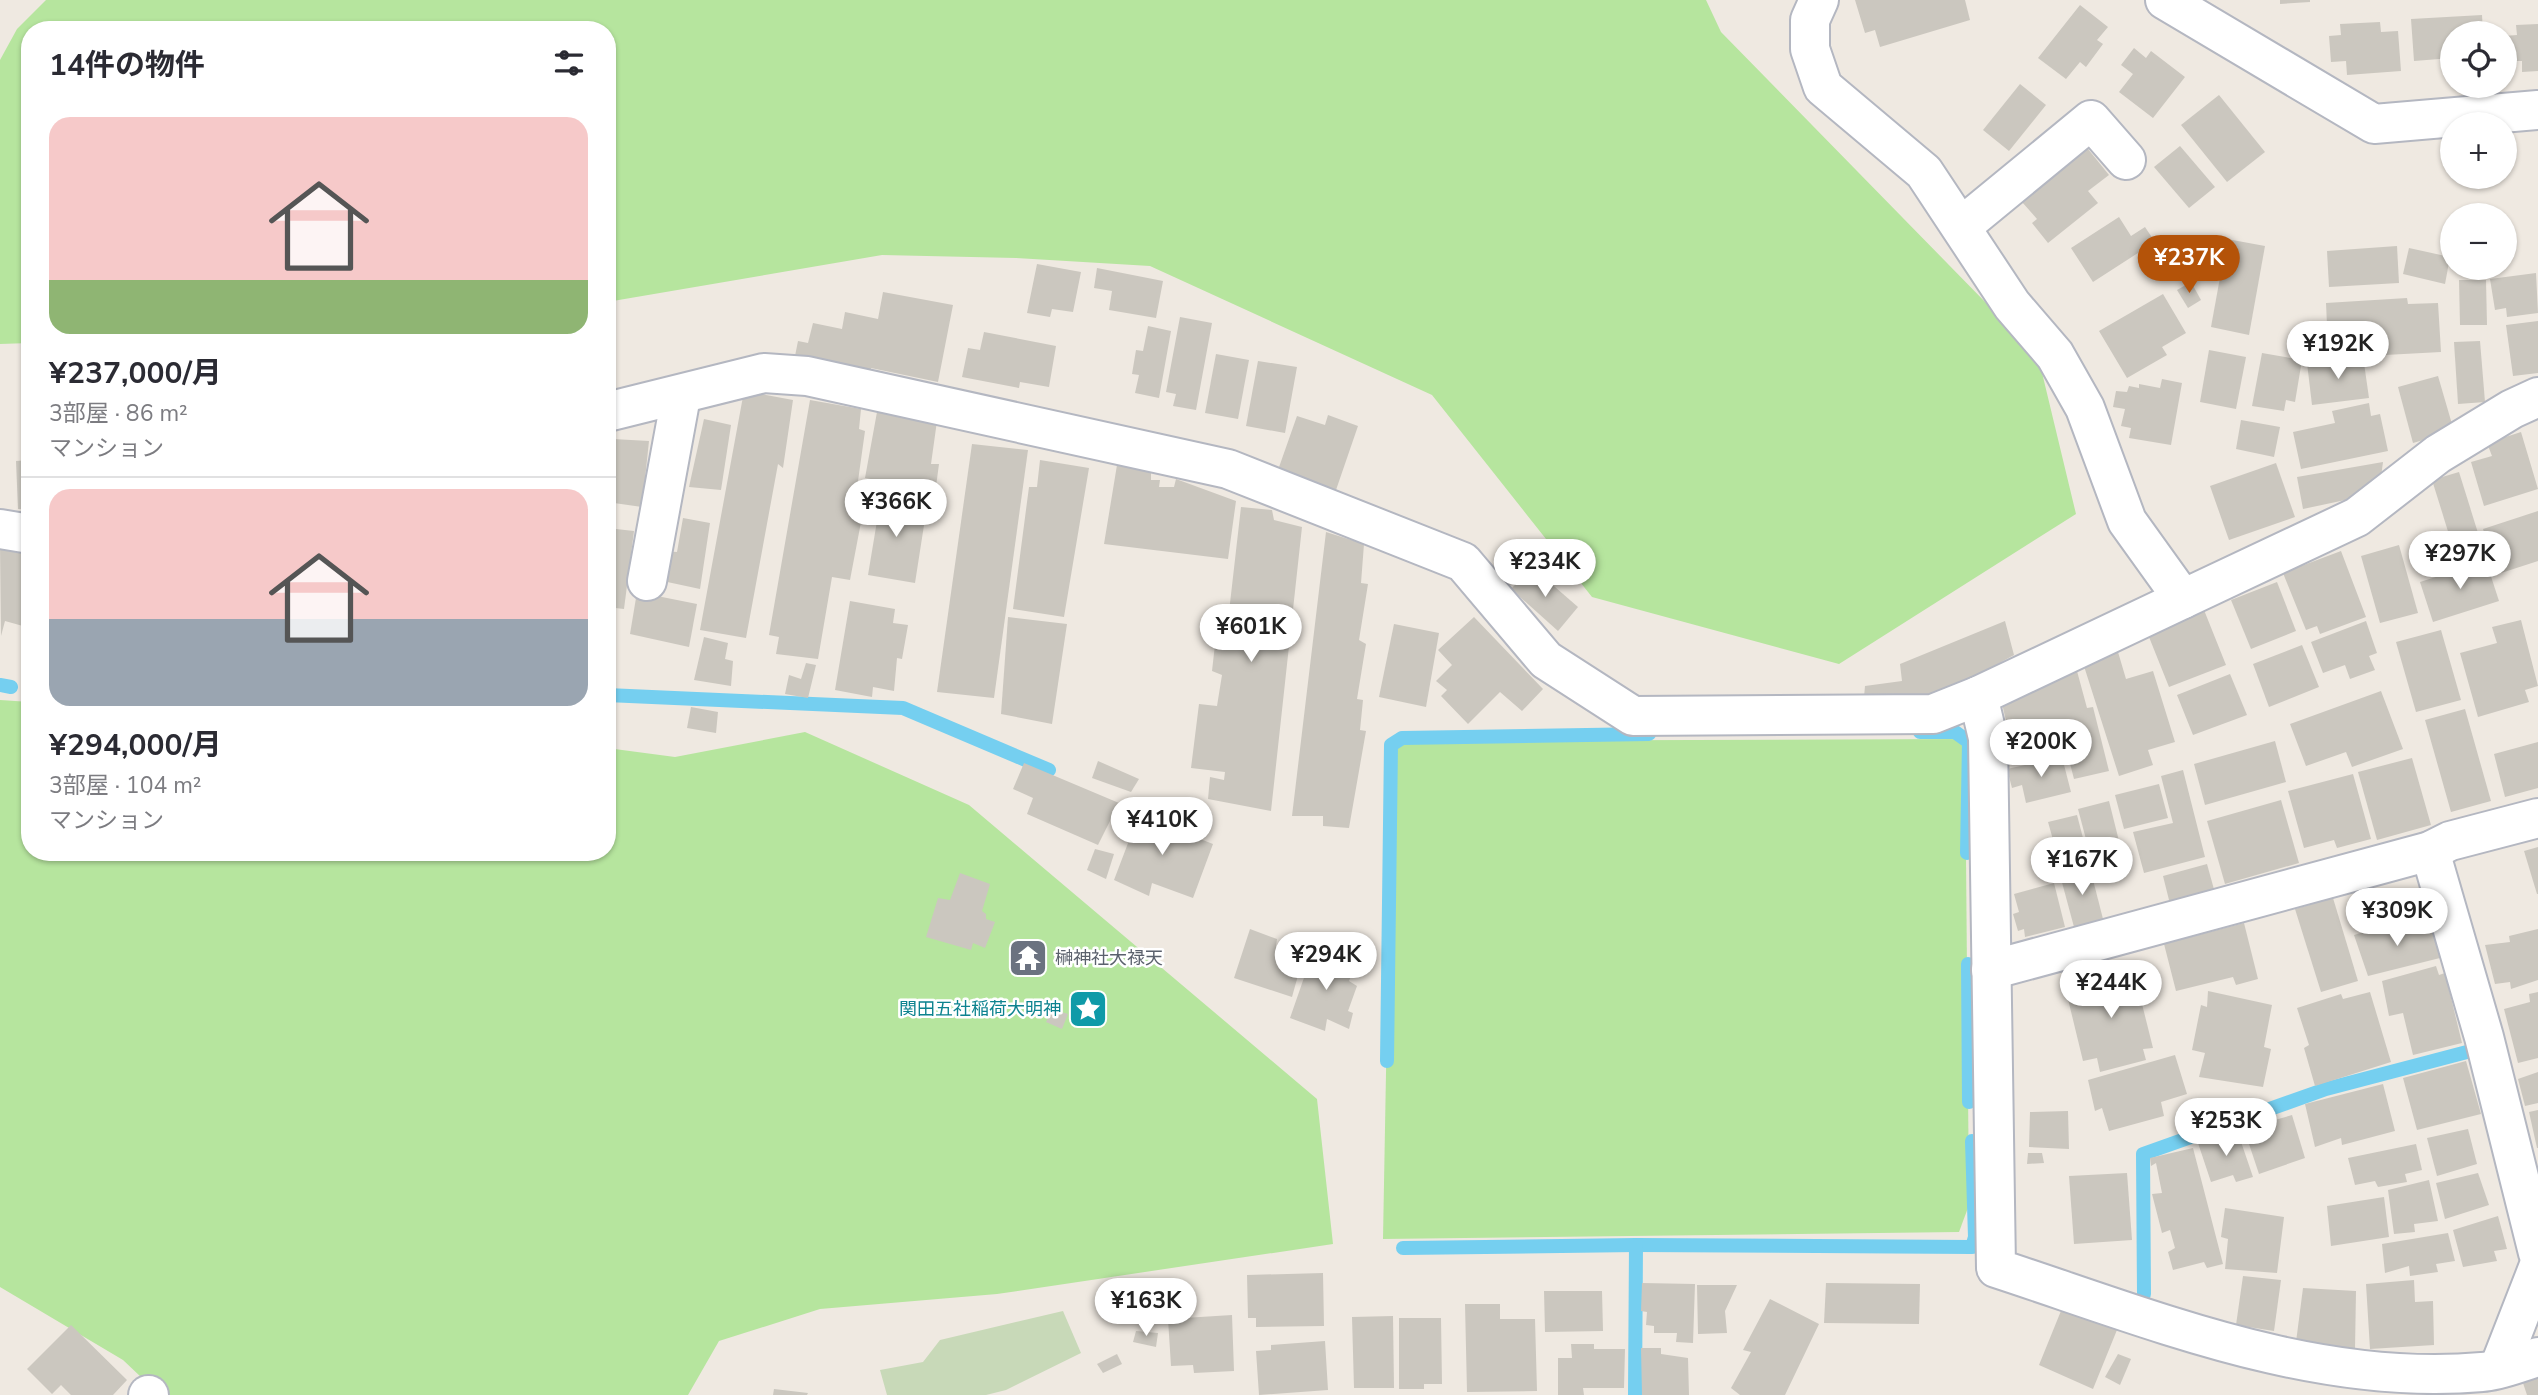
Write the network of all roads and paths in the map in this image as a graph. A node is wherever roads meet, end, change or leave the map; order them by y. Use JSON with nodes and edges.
{"nodes":[{"id":1,"x":1819,"y":0,"type":"edge"},
{"id":2,"x":2165,"y":0,"type":"edge"},
{"id":3,"x":2538,"y":110,"type":"edge"},
{"id":4,"x":2126,"y":160,"type":"dead end"},
{"id":5,"x":1962,"y":226,"type":"junction"},
{"id":6,"x":681,"y":396,"type":"junction"},
{"id":7,"x":2538,"y":397,"type":"edge"},
{"id":8,"x":616,"y":410,"type":"edge"},
{"id":9,"x":0,"y":529,"type":"edge"},
{"id":10,"x":21,"y":532,"type":"edge"},
{"id":11,"x":647,"y":581,"type":"dead end"},
{"id":12,"x":2183,"y":599,"type":"junction"},
{"id":13,"x":1978,"y":696,"type":"junction"},
{"id":14,"x":2538,"y":818,"type":"edge"},
{"id":15,"x":2430,"y":851,"type":"junction"},
{"id":16,"x":1991,"y":970,"type":"junction"},
{"id":17,"x":2538,"y":1253,"type":"edge"},
{"id":18,"x":2538,"y":1268,"type":"edge"},
{"id":19,"x":2538,"y":1357,"type":"edge"},
{"id":20,"x":2499,"y":1368,"type":"junction"}],
"edges":[{"from":1,"to":5,"type":"street"},
{"from":2,"to":3,"type":"street"},
{"from":4,"to":5,"type":"street"},
{"from":5,"to":12,"type":"street"},
{"from":6,"to":8,"type":"street"},
{"from":6,"to":11,"type":"street"},
{"from":6,"to":13,"type":"street"},
{"from":7,"to":12,"type":"street"},
{"from":9,"to":10,"type":"street"},
{"from":12,"to":13,"type":"street"},
{"from":13,"to":16,"type":"street"},
{"from":14,"to":15,"type":"street"},
{"from":15,"to":16,"type":"street"},
{"from":15,"to":17,"type":"street"},
{"from":16,"to":20,"type":"street"},
{"from":18,"to":20,"type":"street"},
{"from":19,"to":20,"type":"street"}]}
